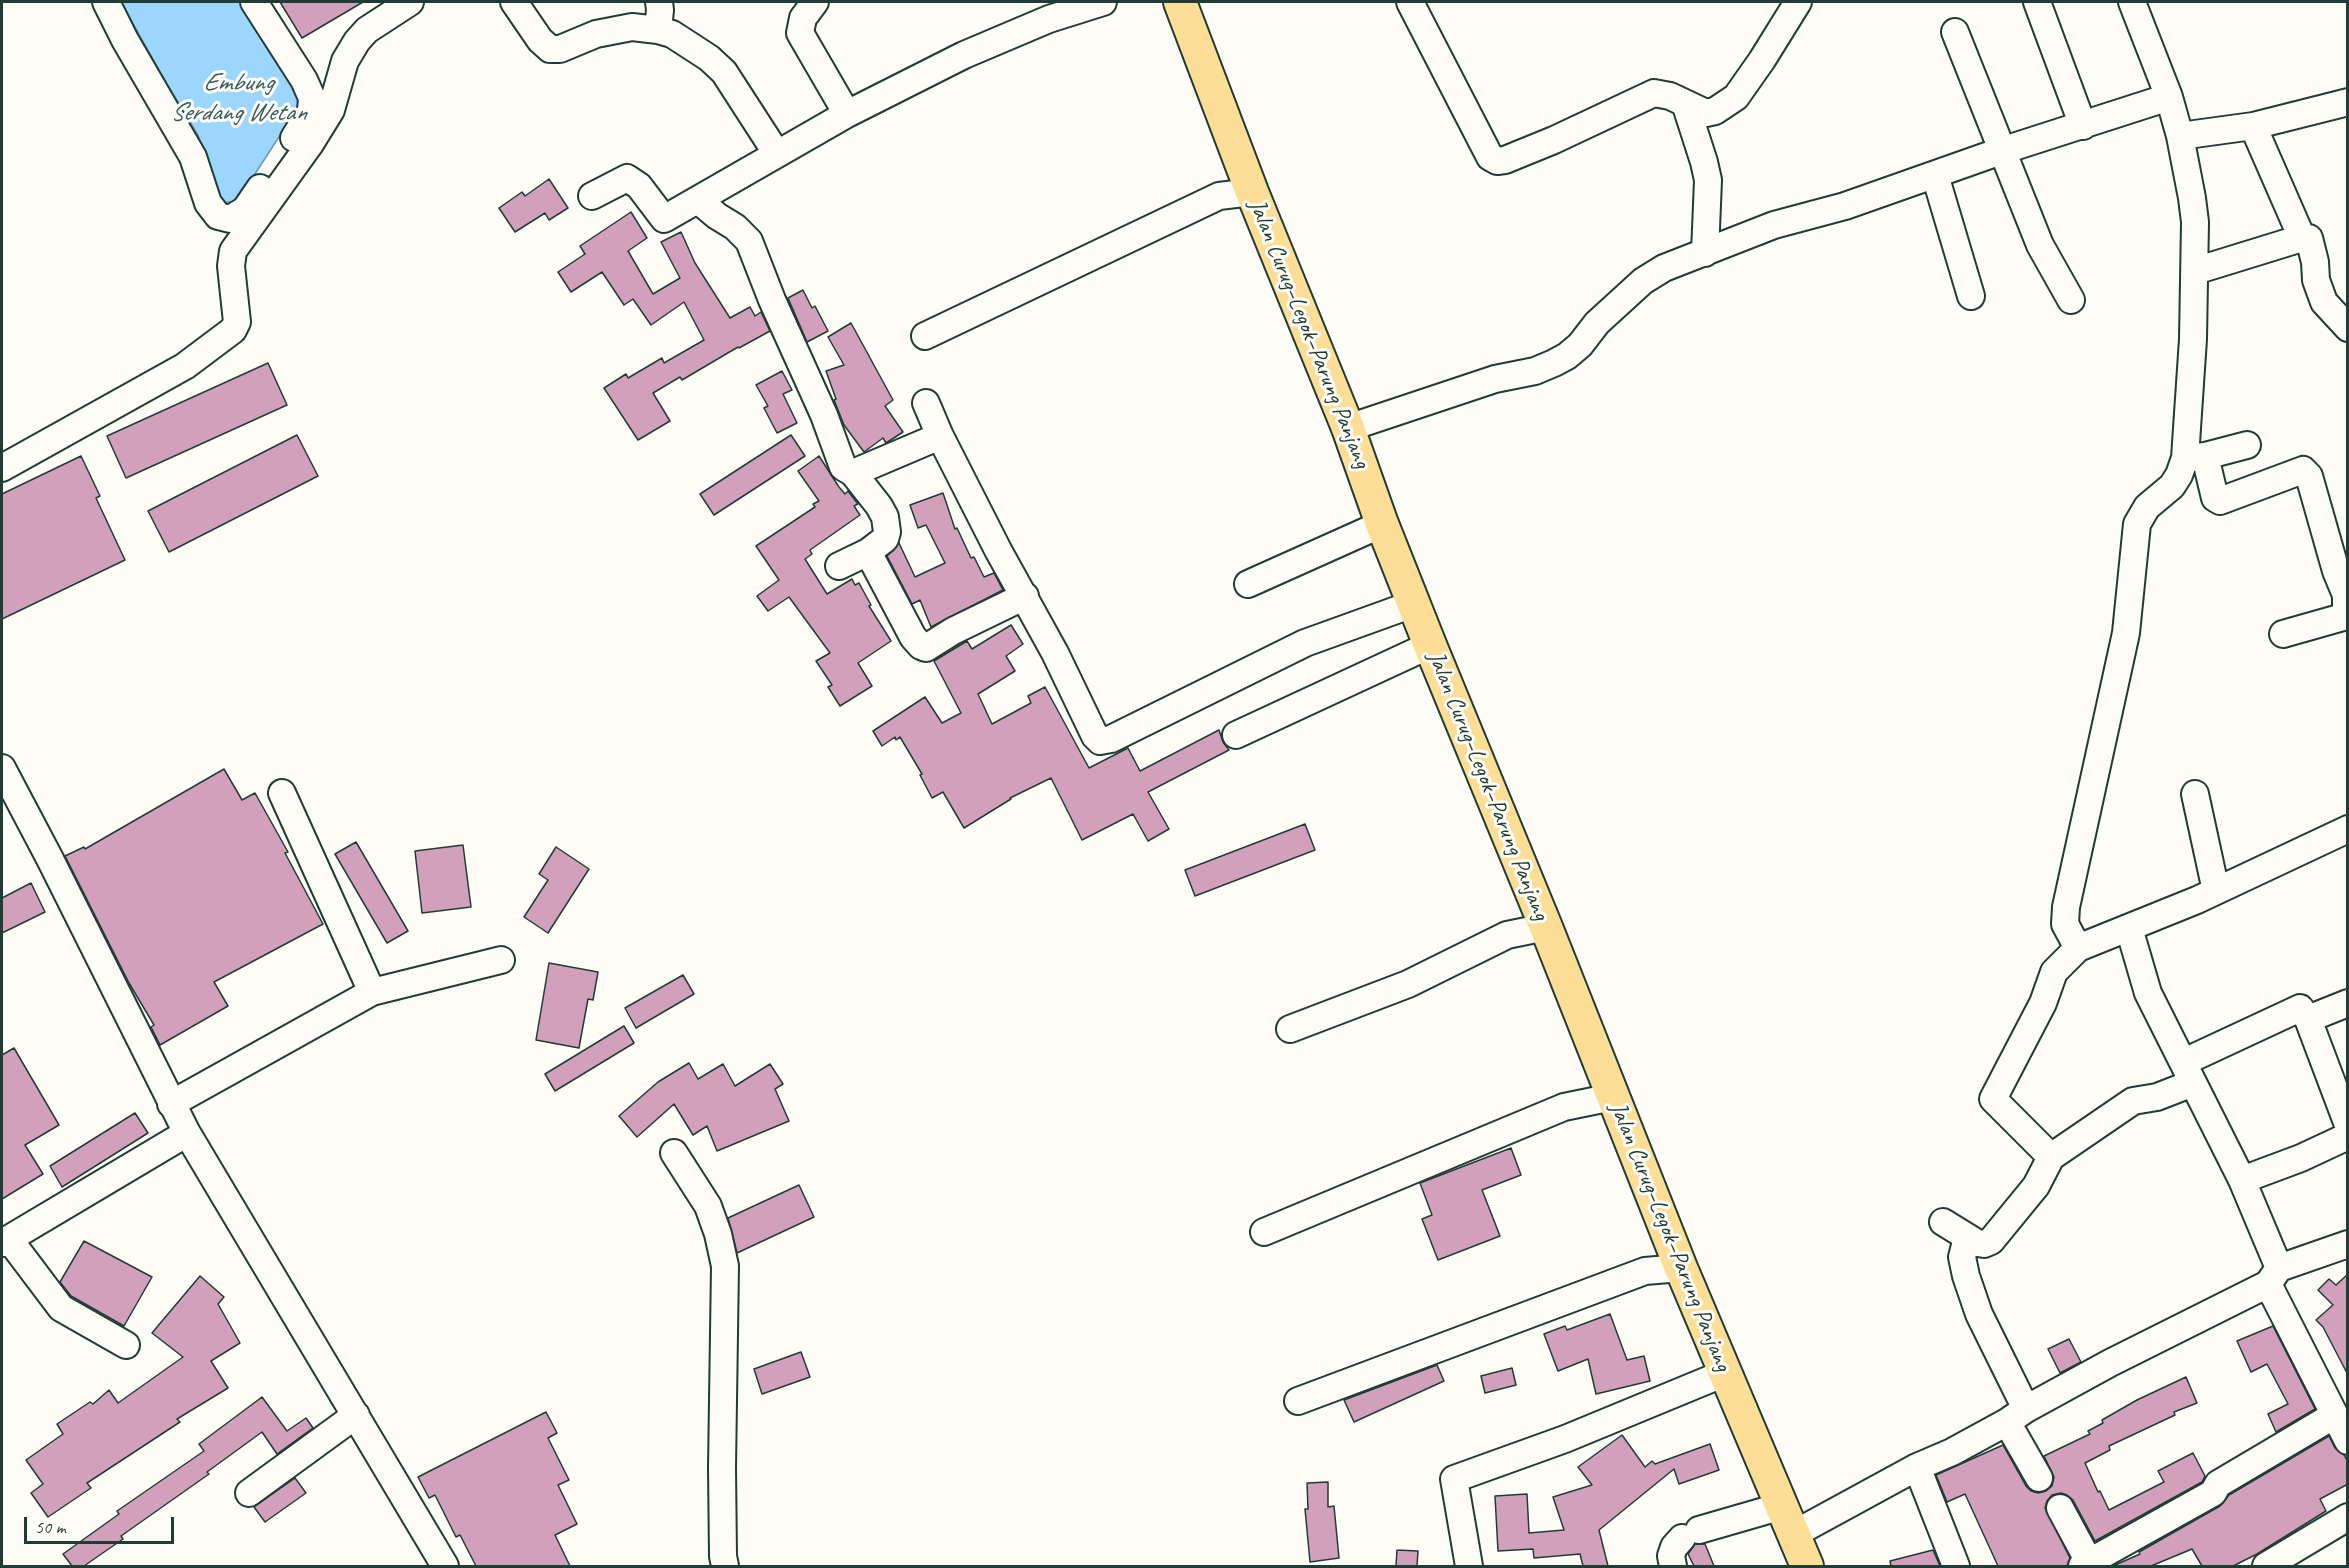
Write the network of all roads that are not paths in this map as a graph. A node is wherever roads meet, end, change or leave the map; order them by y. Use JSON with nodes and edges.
{"nodes":[{"id":1,"x":106,"y":2,"type":"edge"},
{"id":2,"x":254,"y":2,"type":"edge"},
{"id":3,"x":410,"y":2,"type":"edge"},
{"id":4,"x":514,"y":2,"type":"edge"},
{"id":5,"x":659,"y":2,"type":"edge"},
{"id":6,"x":815,"y":2,"type":"edge"},
{"id":7,"x":1103,"y":2,"type":"edge"},
{"id":8,"x":1180,"y":2,"type":"edge"},
{"id":9,"x":1410,"y":2,"type":"edge"},
{"id":10,"x":1798,"y":2,"type":"edge"},
{"id":11,"x":2037,"y":2,"type":"edge"},
{"id":12,"x":2132,"y":2,"type":"edge"},
{"id":13,"x":658,"y":30,"type":"junction"},
{"id":14,"x":1955,"y":32,"type":"dead end"},
{"id":15,"x":2169,"y":97,"type":"junction"},
{"id":16,"x":2348,"y":102,"type":"edge"},
{"id":17,"x":1685,"y":103,"type":"junction"},
{"id":18,"x":847,"y":114,"type":"junction"},
{"id":19,"x":2083,"y":126,"type":"junction"},
{"id":20,"x":2253,"y":126,"type":"junction"},
{"id":21,"x":2180,"y":136,"type":"junction"},
{"id":22,"x":2001,"y":151,"type":"junction"},
{"id":23,"x":777,"y":154,"type":"junction"},
{"id":24,"x":281,"y":172,"type":"junction"},
{"id":25,"x":1935,"y":175,"type":"junction"},
{"id":26,"x":1252,"y":192,"type":"junction"},
{"id":27,"x":592,"y":196,"type":"dead end"},
{"id":28,"x":698,"y":200,"type":"junction"},
{"id":29,"x":2302,"y":238,"type":"junction"},
{"id":30,"x":1706,"y":253,"type":"junction"},
{"id":31,"x":2195,"y":271,"type":"junction"},
{"id":32,"x":1971,"y":296,"type":"dead end"},
{"id":33,"x":2071,"y":300,"type":"dead end"},
{"id":34,"x":2348,"y":327,"type":"edge"},
{"id":35,"x":925,"y":336,"type":"dead end"},
{"id":36,"x":926,"y":403,"type":"dead end"},
{"id":37,"x":1348,"y":428,"type":"junction"},
{"id":38,"x":940,"y":436,"type":"junction"},
{"id":39,"x":2247,"y":446,"type":"dead end"},
{"id":40,"x":2195,"y":457,"type":"junction"},
{"id":41,"x":2,"y":468,"type":"edge"},
{"id":42,"x":853,"y":473,"type":"junction"},
{"id":43,"x":1382,"y":524,"type":"junction"},
{"id":44,"x":868,"y":552,"type":"junction"},
{"id":45,"x":839,"y":566,"type":"dead end"},
{"id":46,"x":1248,"y":584,"type":"dead end"},
{"id":47,"x":1025,"y":596,"type":"junction"},
{"id":48,"x":1413,"y":603,"type":"junction"},
{"id":49,"x":2283,"y":634,"type":"dead end"},
{"id":50,"x":1430,"y":645,"type":"junction"},
{"id":51,"x":1236,"y":735,"type":"dead end"},
{"id":52,"x":2,"y":768,"type":"edge"},
{"id":53,"x":282,"y":793,"type":"dead end"},
{"id":54,"x":2195,"y":794,"type":"dead end"},
{"id":55,"x":2348,"y":829,"type":"edge"},
{"id":56,"x":2216,"y":891,"type":"junction"},
{"id":57,"x":1546,"y":927,"type":"junction"},
{"id":58,"x":2129,"y":928,"type":"junction"},
{"id":59,"x":2078,"y":948,"type":"junction"},
{"id":60,"x":501,"y":960,"type":"dead end"},
{"id":61,"x":372,"y":992,"type":"junction"},
{"id":62,"x":2348,"y":1003,"type":"edge"},
{"id":63,"x":2307,"y":1019,"type":"junction"},
{"id":64,"x":1290,"y":1029,"type":"dead end"},
{"id":65,"x":2189,"y":1073,"type":"junction"},
{"id":66,"x":1613,"y":1096,"type":"junction"},
{"id":67,"x":171,"y":1104,"type":"junction"},
{"id":68,"x":2348,"y":1125,"type":"edge"},
{"id":69,"x":187,"y":1133,"type":"junction"},
{"id":70,"x":2348,"y":1136,"type":"edge"},
{"id":71,"x":674,"y":1153,"type":"dead end"},
{"id":72,"x":2051,"y":1157,"type":"junction"},
{"id":73,"x":2242,"y":1180,"type":"junction"},
{"id":74,"x":1943,"y":1222,"type":"dead end"},
{"id":75,"x":1264,"y":1232,"type":"dead end"},
{"id":76,"x":1967,"y":1238,"type":"junction"},
{"id":77,"x":5,"y":1241,"type":"edge"},
{"id":78,"x":2348,"y":1244,"type":"edge"},
{"id":79,"x":1681,"y":1268,"type":"junction"},
{"id":80,"x":2274,"y":1276,"type":"junction"},
{"id":81,"x":126,"y":1345,"type":"dead end"},
{"id":82,"x":1725,"y":1373,"type":"junction"},
{"id":83,"x":1298,"y":1401,"type":"dead end"},
{"id":84,"x":356,"y":1415,"type":"junction"},
{"id":85,"x":2016,"y":1416,"type":"junction"},
{"id":86,"x":2341,"y":1424,"type":"edge"},
{"id":87,"x":1917,"y":1467,"type":"junction"},
{"id":88,"x":2039,"y":1478,"type":"dead end"},
{"id":89,"x":249,"y":1493,"type":"dead end"},
{"id":90,"x":2060,"y":1508,"type":"dead end"},
{"id":91,"x":2348,"y":1517,"type":"edge"},
{"id":92,"x":1788,"y":1520,"type":"junction"},
{"id":93,"x":2086,"y":1564,"type":"edge"},
{"id":94,"x":445,"y":1566,"type":"edge"},
{"id":95,"x":725,"y":1566,"type":"edge"},
{"id":96,"x":1469,"y":1566,"type":"edge"},
{"id":97,"x":1673,"y":1566,"type":"edge"},
{"id":98,"x":1806,"y":1566,"type":"edge"},
{"id":99,"x":1956,"y":1566,"type":"edge"},
{"id":100,"x":2266,"y":1566,"type":"edge"}],
"edges":[{"from":1,"to":24,"type":"street"},
{"from":2,"to":24,"type":"street"},
{"from":3,"to":24,"type":"street"},
{"from":4,"to":13,"type":"street"},
{"from":5,"to":13,"type":"street"},
{"from":6,"to":18,"type":"street"},
{"from":7,"to":18,"type":"street"},
{"from":8,"to":26,"type":"main road","name":"Jalan Curug–Legok–Parung Panjang"},
{"from":9,"to":17,"type":"street"},
{"from":10,"to":17,"type":"street"},
{"from":11,"to":19,"type":"street"},
{"from":12,"to":15,"type":"street"},
{"from":13,"to":23,"type":"street"},
{"from":14,"to":22,"type":"street"},
{"from":15,"to":19,"type":"street"},
{"from":15,"to":21,"type":"street"},
{"from":16,"to":20,"type":"street"},
{"from":17,"to":30,"type":"street"},
{"from":18,"to":23,"type":"street"},
{"from":19,"to":22,"type":"street"},
{"from":20,"to":21,"type":"street"},
{"from":20,"to":29,"type":"street"},
{"from":21,"to":31,"type":"street"},
{"from":22,"to":25,"type":"street"},
{"from":22,"to":33,"type":"street"},
{"from":23,"to":28,"type":"street"},
{"from":24,"to":41,"type":"street"},
{"from":25,"to":30,"type":"street"},
{"from":25,"to":32,"type":"street"},
{"from":26,"to":35,"type":"street"},
{"from":26,"to":37,"type":"main road","name":"Jalan Curug–Legok–Parung Panjang"},
{"from":27,"to":28,"type":"street"},
{"from":28,"to":42,"type":"street"},
{"from":29,"to":31,"type":"street"},
{"from":29,"to":34,"type":"street"},
{"from":30,"to":37,"type":"street"},
{"from":31,"to":40,"type":"street"},
{"from":36,"to":38,"type":"street"},
{"from":37,"to":43,"type":"main road","name":"Jalan Curug–Legok–Parung Panjang"},
{"from":38,"to":42,"type":"street"},
{"from":38,"to":47,"type":"street"},
{"from":39,"to":40,"type":"street"},
{"from":40,"to":49,"type":"street"},
{"from":40,"to":59,"type":"street"},
{"from":42,"to":44,"type":"street"},
{"from":43,"to":46,"type":"street"},
{"from":43,"to":48,"type":"main road","name":"Jalan Curug–Legok–Parung Panjang"},
{"from":44,"to":45,"type":"street"},
{"from":44,"to":47,"type":"street"},
{"from":47,"to":48,"type":"street"},
{"from":48,"to":50,"type":"main road","name":"Jalan Curug–Legok–Parung Panjang"},
{"from":50,"to":51,"type":"street"},
{"from":50,"to":57,"type":"main road","name":"Jalan Curug–Legok–Parung Panjang"},
{"from":52,"to":67,"type":"street"},
{"from":53,"to":61,"type":"street"},
{"from":54,"to":56,"type":"street"},
{"from":55,"to":56,"type":"street"},
{"from":56,"to":58,"type":"street"},
{"from":57,"to":64,"type":"street"},
{"from":57,"to":66,"type":"main road","name":"Jalan Curug–Legok–Parung Panjang"},
{"from":58,"to":59,"type":"street"},
{"from":58,"to":65,"type":"street"},
{"from":59,"to":72,"type":"street"},
{"from":60,"to":61,"type":"street"},
{"from":61,"to":67,"type":"street"},
{"from":62,"to":63,"type":"street"},
{"from":63,"to":65,"type":"street"},
{"from":63,"to":68,"type":"street"},
{"from":65,"to":72,"type":"street"},
{"from":65,"to":73,"type":"street"},
{"from":66,"to":75,"type":"street"},
{"from":66,"to":79,"type":"main road","name":"Jalan Curug–Legok–Parung Panjang"},
{"from":67,"to":69,"type":"street"},
{"from":69,"to":77,"type":"street"},
{"from":69,"to":84,"type":"street"},
{"from":70,"to":73,"type":"street"},
{"from":71,"to":95,"type":"street"},
{"from":72,"to":76,"type":"street"},
{"from":73,"to":80,"type":"street"},
{"from":74,"to":76,"type":"street"},
{"from":76,"to":85,"type":"street"},
{"from":77,"to":81,"type":"street"},
{"from":78,"to":80,"type":"street"},
{"from":79,"to":82,"type":"main road","name":"Jalan Curug–Legok–Parung Panjang"},
{"from":79,"to":83,"type":"street"},
{"from":80,"to":85,"type":"street"},
{"from":80,"to":86,"type":"street"},
{"from":82,"to":92,"type":"main road","name":"Jalan Curug–Legok–Parung Panjang"},
{"from":82,"to":96,"type":"street"},
{"from":84,"to":89,"type":"street"},
{"from":84,"to":94,"type":"street"},
{"from":85,"to":87,"type":"street"},
{"from":85,"to":88,"type":"street"},
{"from":86,"to":93,"type":"street"},
{"from":87,"to":92,"type":"street"},
{"from":87,"to":99,"type":"street"},
{"from":90,"to":93,"type":"street"},
{"from":91,"to":100,"type":"street"},
{"from":92,"to":97,"type":"street"},
{"from":92,"to":98,"type":"main road","name":"Jalan Curug–Legok–Parung Panjang"}]}
